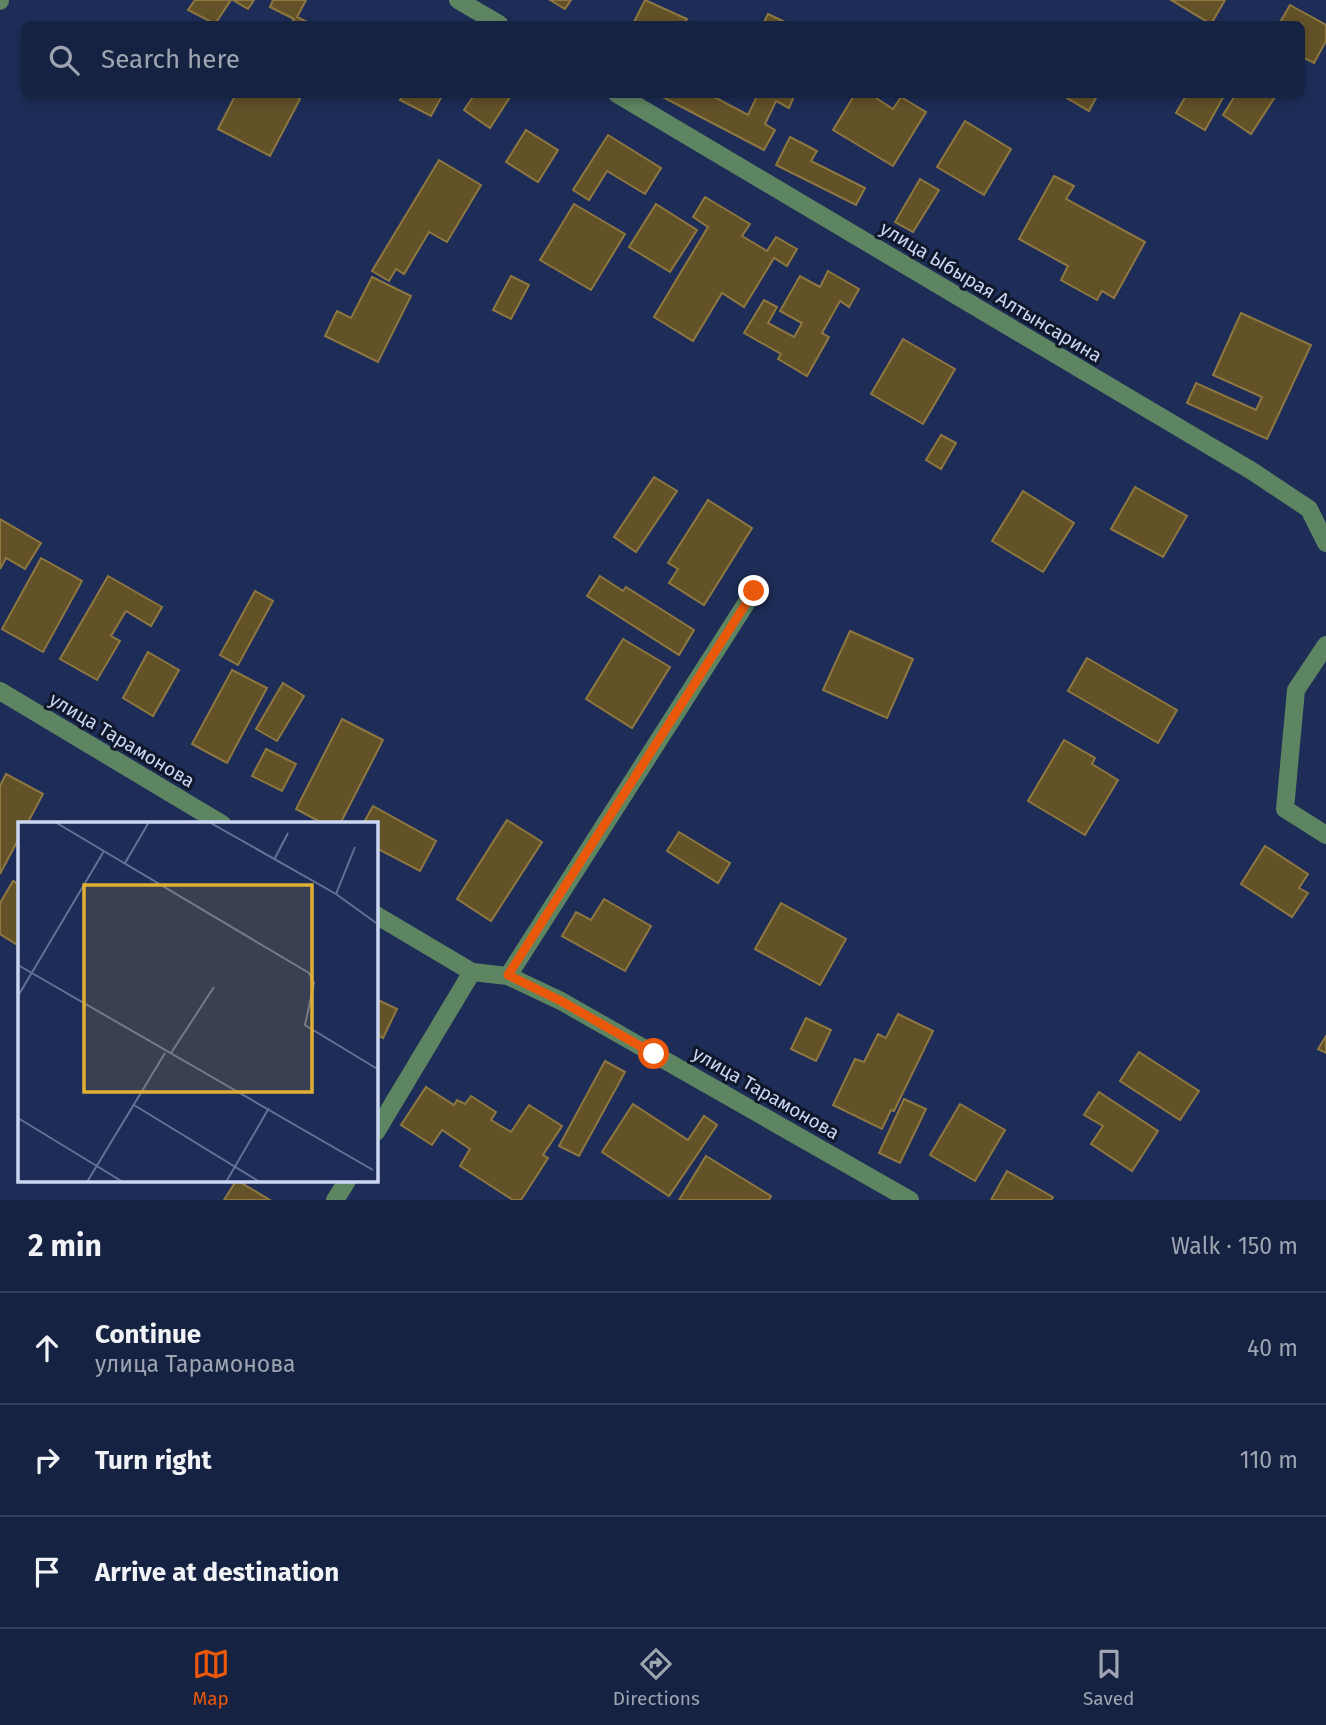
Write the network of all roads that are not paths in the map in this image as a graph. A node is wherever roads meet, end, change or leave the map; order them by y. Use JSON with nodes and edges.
{"nodes":[{"id":1,"x":458,"y":0,"type":"edge"},
{"id":2,"x":494,"y":21,"type":"edge"},
{"id":3,"x":624,"y":98,"type":"edge"},
{"id":4,"x":1326,"y":542,"type":"edge"},
{"id":5,"x":754,"y":591,"type":"dead end"},
{"id":6,"x":1326,"y":645,"type":"edge"},
{"id":7,"x":0,"y":691,"type":"edge"},
{"id":8,"x":219,"y":822,"type":"edge"},
{"id":9,"x":1326,"y":835,"type":"edge"},
{"id":10,"x":378,"y":916,"type":"edge"},
{"id":11,"x":472,"y":972,"type":"junction"},
{"id":12,"x":508,"y":975,"type":"junction"},
{"id":13,"x":378,"y":1129,"type":"edge"},
{"id":14,"x":346,"y":1182,"type":"edge"},
{"id":15,"x":335,"y":1200,"type":"edge"},
{"id":16,"x":910,"y":1200,"type":"edge"}],
"edges":[{"from":1,"to":2,"type":"street"},
{"from":3,"to":4,"type":"street","name":"улица Ыбырая Алтынсарина"},
{"from":5,"to":12,"type":"street"},
{"from":6,"to":9,"type":"street"},
{"from":7,"to":8,"type":"street","name":"улица Тарамонова"},
{"from":10,"to":11,"type":"street","name":"улица Тарамонова"},
{"from":11,"to":12,"type":"street","name":"улица Тарамонова"},
{"from":11,"to":13,"type":"street"},
{"from":12,"to":16,"type":"street","name":"улица Тарамонова"},
{"from":14,"to":15,"type":"street"}]}
